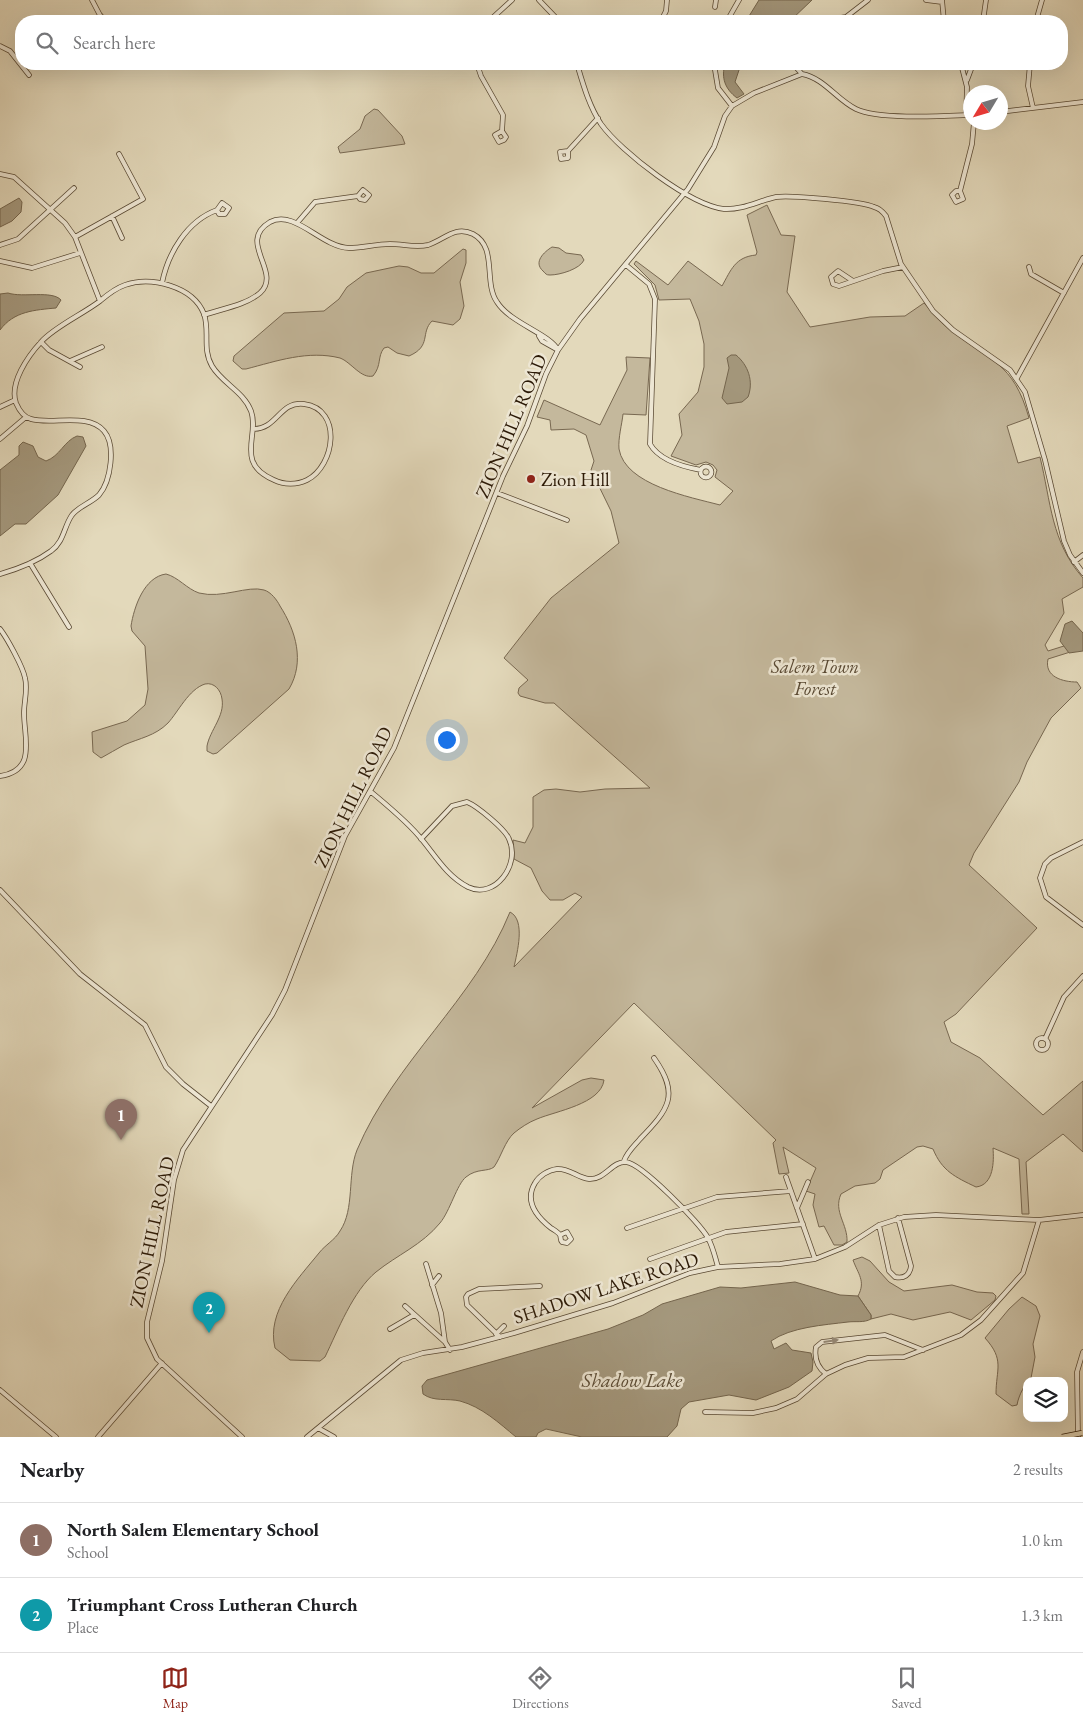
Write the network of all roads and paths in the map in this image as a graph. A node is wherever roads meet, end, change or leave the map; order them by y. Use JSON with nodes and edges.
{"nodes":[{"id":1,"x":92,"y":0,"type":"edge"},
{"id":2,"x":512,"y":0,"type":"edge"},
{"id":3,"x":539,"y":0,"type":"edge"},
{"id":4,"x":667,"y":0,"type":"edge"},
{"id":5,"x":716,"y":0,"type":"edge"},
{"id":6,"x":739,"y":0,"type":"edge"},
{"id":7,"x":868,"y":0,"type":"edge"},
{"id":8,"x":926,"y":0,"type":"edge"},
{"id":9,"x":986,"y":0,"type":"edge"},
{"id":10,"x":1042,"y":0,"type":"edge"},
{"id":11,"x":942,"y":1,"type":"edge"},
{"id":12,"x":715,"y":7,"type":"dead end"},
{"id":13,"x":100,"y":15,"type":"edge"},
{"id":14,"x":496,"y":15,"type":"edge"},
{"id":15,"x":553,"y":15,"type":"edge"},
{"id":16,"x":664,"y":15,"type":"edge"},
{"id":17,"x":730,"y":15,"type":"edge"},
{"id":18,"x":849,"y":15,"type":"edge"},
{"id":19,"x":943,"y":15,"type":"edge"},
{"id":20,"x":984,"y":15,"type":"edge"},
{"id":21,"x":1038,"y":15,"type":"edge"},
{"id":22,"x":0,"y":46,"type":"edge"},
{"id":23,"x":15,"y":57,"type":"edge"},
{"id":24,"x":25,"y":70,"type":"edge"},
{"id":25,"x":479,"y":70,"type":"edge"},
{"id":26,"x":579,"y":70,"type":"edge"},
{"id":27,"x":715,"y":70,"type":"edge"},
{"id":28,"x":798,"y":70,"type":"edge"},
{"id":29,"x":963,"y":70,"type":"edge"},
{"id":30,"x":971,"y":70,"type":"edge"},
{"id":31,"x":1029,"y":70,"type":"edge"},
{"id":32,"x":802,"y":74,"type":"junction"},
{"id":33,"x":29,"y":75,"type":"dead end"},
{"id":34,"x":967,"y":80,"type":"junction"},
{"id":35,"x":967,"y":85,"type":"edge"},
{"id":36,"x":1083,"y":102,"type":"edge"},
{"id":37,"x":732,"y":106,"type":"junction"},
{"id":38,"x":1033,"y":108,"type":"junction"},
{"id":39,"x":1008,"y":111,"type":"edge"},
{"id":40,"x":963,"y":115,"type":"edge"},
{"id":41,"x":598,"y":118,"type":"junction"},
{"id":42,"x":973,"y":130,"type":"edge"},
{"id":43,"x":502,"y":131,"type":"dead end"},
{"id":44,"x":568,"y":151,"type":"dead end"},
{"id":45,"x":118,"y":154,"type":"dead end"},
{"id":46,"x":0,"y":174,"type":"edge"},
{"id":47,"x":74,"y":188,"type":"dead end"},
{"id":48,"x":960,"y":191,"type":"dead end"},
{"id":49,"x":684,"y":193,"type":"junction"},
{"id":50,"x":358,"y":196,"type":"dead end"},
{"id":51,"x":52,"y":209,"type":"junction"},
{"id":52,"x":217,"y":210,"type":"dead end"},
{"id":53,"x":112,"y":216,"type":"junction"},
{"id":54,"x":297,"y":223,"type":"junction"},
{"id":55,"x":74,"y":237,"type":"junction"},
{"id":56,"x":122,"y":238,"type":"dead end"},
{"id":57,"x":0,"y":245,"type":"edge"},
{"id":58,"x":80,"y":254,"type":"junction"},
{"id":59,"x":1083,"y":258,"type":"edge"},
{"id":60,"x":0,"y":261,"type":"edge"},
{"id":61,"x":626,"y":265,"type":"junction"},
{"id":62,"x":903,"y":267,"type":"junction"},
{"id":63,"x":1029,"y":268,"type":"dead end"},
{"id":64,"x":852,"y":281,"type":"junction"},
{"id":65,"x":162,"y":284,"type":"junction"},
{"id":66,"x":1064,"y":293,"type":"junction"},
{"id":67,"x":100,"y":302,"type":"junction"},
{"id":68,"x":204,"y":315,"type":"junction"},
{"id":69,"x":40,"y":342,"type":"junction"},
{"id":70,"x":102,"y":347,"type":"dead end"},
{"id":71,"x":558,"y":350,"type":"junction"},
{"id":72,"x":70,"y":361,"type":"junction"},
{"id":73,"x":80,"y":367,"type":"dead end"},
{"id":74,"x":1017,"y":378,"type":"junction"},
{"id":75,"x":15,"y":400,"type":"junction"},
{"id":76,"x":0,"y":407,"type":"edge"},
{"id":77,"x":26,"y":417,"type":"junction"},
{"id":78,"x":253,"y":429,"type":"junction"},
{"id":79,"x":0,"y":439,"type":"edge"},
{"id":80,"x":701,"y":470,"type":"dead end"},
{"id":81,"x":497,"y":493,"type":"junction"},
{"id":82,"x":567,"y":520,"type":"dead end"},
{"id":83,"x":1083,"y":555,"type":"edge"},
{"id":84,"x":1074,"y":562,"type":"junction"},
{"id":85,"x":30,"y":563,"type":"junction"},
{"id":86,"x":1083,"y":573,"type":"edge"},
{"id":87,"x":0,"y":574,"type":"edge"},
{"id":88,"x":69,"y":627,"type":"dead end"},
{"id":89,"x":0,"y":629,"type":"edge"},
{"id":90,"x":0,"y":776,"type":"edge"},
{"id":91,"x":370,"y":791,"type":"junction"},
{"id":92,"x":421,"y":838,"type":"junction"},
{"id":93,"x":1083,"y":842,"type":"edge"},
{"id":94,"x":0,"y":890,"type":"edge"},
{"id":95,"x":1083,"y":925,"type":"edge"},
{"id":96,"x":1083,"y":976,"type":"edge"},
{"id":97,"x":1045,"y":1039,"type":"dead end"},
{"id":98,"x":654,"y":1058,"type":"dead end"},
{"id":99,"x":211,"y":1106,"type":"junction"},
{"id":100,"x":624,"y":1161,"type":"junction"},
{"id":101,"x":786,"y":1177,"type":"dead end"},
{"id":102,"x":808,"y":1182,"type":"dead end"},
{"id":103,"x":791,"y":1191,"type":"junction"},
{"id":104,"x":797,"y":1208,"type":"junction"},
{"id":105,"x":682,"y":1209,"type":"junction"},
{"id":106,"x":1083,"y":1215,"type":"edge"},
{"id":107,"x":898,"y":1218,"type":"junction"},
{"id":108,"x":1039,"y":1220,"type":"junction"},
{"id":109,"x":803,"y":1224,"type":"junction"},
{"id":110,"x":879,"y":1225,"type":"junction"},
{"id":111,"x":627,"y":1228,"type":"dead end"},
{"id":112,"x":560,"y":1235,"type":"dead end"},
{"id":113,"x":708,"y":1238,"type":"junction"},
{"id":114,"x":650,"y":1259,"type":"dead end"},
{"id":115,"x":815,"y":1259,"type":"junction"},
{"id":116,"x":426,"y":1264,"type":"dead end"},
{"id":117,"x":718,"y":1267,"type":"junction"},
{"id":118,"x":439,"y":1276,"type":"dead end"},
{"id":119,"x":432,"y":1285,"type":"junction"},
{"id":120,"x":540,"y":1286,"type":"dead end"},
{"id":121,"x":405,"y":1306,"type":"dead end"},
{"id":122,"x":414,"y":1315,"type":"junction"},
{"id":123,"x":504,"y":1326,"type":"dead end"},
{"id":124,"x":390,"y":1329,"type":"dead end"},
{"id":125,"x":498,"y":1335,"type":"junction"},
{"id":126,"x":445,"y":1342,"type":"junction"},
{"id":127,"x":450,"y":1350,"type":"junction"},
{"id":128,"x":923,"y":1350,"type":"junction"},
{"id":129,"x":1083,"y":1352,"type":"edge"},
{"id":130,"x":162,"y":1363,"type":"junction"},
{"id":131,"x":826,"y":1374,"type":"junction"},
{"id":132,"x":0,"y":1390,"type":"edge"},
{"id":133,"x":706,"y":1412,"type":"dead end"},
{"id":134,"x":318,"y":1428,"type":"junction"},
{"id":135,"x":1080,"y":1435,"type":"edge"},
{"id":136,"x":56,"y":1437,"type":"edge"},
{"id":137,"x":98,"y":1437,"type":"edge"},
{"id":138,"x":242,"y":1437,"type":"edge"},
{"id":139,"x":307,"y":1437,"type":"edge"},
{"id":140,"x":334,"y":1437,"type":"edge"},
{"id":141,"x":1062,"y":1437,"type":"edge"}],
"edges":[{"from":1,"to":13,"type":"street"},
{"from":2,"to":14,"type":"street"},
{"from":3,"to":15,"type":"street"},
{"from":4,"to":16,"type":"street"},
{"from":5,"to":12,"type":"street"},
{"from":6,"to":17,"type":"street"},
{"from":7,"to":18,"type":"street"},
{"from":8,"to":11,"type":"street"},
{"from":9,"to":20,"type":"street"},
{"from":10,"to":21,"type":"street"},
{"from":11,"to":19,"type":"street"},
{"from":22,"to":23,"type":"street"},
{"from":24,"to":33,"type":"street"},
{"from":25,"to":43,"type":"street"},
{"from":26,"to":41,"type":"street"},
{"from":27,"to":37,"type":"street"},
{"from":28,"to":32,"type":"street"},
{"from":29,"to":34,"type":"street"},
{"from":30,"to":34,"type":"street"},
{"from":31,"to":38,"type":"street"},
{"from":32,"to":37,"type":"street"},
{"from":32,"to":40,"type":"street"},
{"from":34,"to":35,"type":"street"},
{"from":36,"to":38,"type":"street"},
{"from":37,"to":49,"type":"street","name":"ZION HILL ROAD"},
{"from":38,"to":39,"type":"street"},
{"from":41,"to":44,"type":"street"},
{"from":41,"to":49,"type":"street"},
{"from":42,"to":48,"type":"street"},
{"from":45,"to":53,"type":"street"},
{"from":46,"to":51,"type":"street"},
{"from":47,"to":51,"type":"street"},
{"from":49,"to":61,"type":"street","name":"ZION HILL ROAD"},
{"from":49,"to":62,"type":"street"},
{"from":50,"to":54,"type":"street"},
{"from":51,"to":55,"type":"street"},
{"from":51,"to":57,"type":"street"},
{"from":52,"to":65,"type":"street"},
{"from":53,"to":55,"type":"street"},
{"from":53,"to":56,"type":"street"},
{"from":54,"to":68,"type":"street"},
{"from":54,"to":71,"type":"street"},
{"from":55,"to":58,"type":"street"},
{"from":58,"to":60,"type":"street"},
{"from":58,"to":67,"type":"street"},
{"from":59,"to":66,"type":"street"},
{"from":61,"to":71,"type":"street","name":"ZION HILL ROAD"},
{"from":61,"to":80,"type":"street"},
{"from":62,"to":64,"type":"street"},
{"from":62,"to":74,"type":"street"},
{"from":63,"to":66,"type":"street"},
{"from":64,"to":64,"type":"street"},
{"from":65,"to":67,"type":"street"},
{"from":65,"to":68,"type":"street"},
{"from":66,"to":74,"type":"street"},
{"from":67,"to":69,"type":"street"},
{"from":68,"to":78,"type":"street"},
{"from":69,"to":72,"type":"street"},
{"from":69,"to":75,"type":"street"},
{"from":70,"to":72,"type":"street"},
{"from":71,"to":81,"type":"street","name":"ZION HILL ROAD"},
{"from":72,"to":73,"type":"street"},
{"from":74,"to":84,"type":"street"},
{"from":75,"to":76,"type":"street"},
{"from":75,"to":77,"type":"street"},
{"from":77,"to":79,"type":"street"},
{"from":77,"to":85,"type":"street"},
{"from":78,"to":78,"type":"street"},
{"from":81,"to":82,"type":"street"},
{"from":81,"to":91,"type":"street","name":"ZION HILL ROAD"},
{"from":83,"to":84,"type":"street"},
{"from":84,"to":86,"type":"street"},
{"from":85,"to":87,"type":"street"},
{"from":85,"to":88,"type":"street"},
{"from":89,"to":90,"type":"street"},
{"from":91,"to":92,"type":"street"},
{"from":91,"to":99,"type":"street","name":"ZION HILL ROAD"},
{"from":92,"to":92,"type":"street"},
{"from":93,"to":95,"type":"street"},
{"from":94,"to":99,"type":"street"},
{"from":96,"to":97,"type":"street"},
{"from":98,"to":100,"type":"street"},
{"from":99,"to":130,"type":"street","name":"ZION HILL ROAD"},
{"from":100,"to":105,"type":"street"},
{"from":100,"to":112,"type":"street"},
{"from":101,"to":103,"type":"street"},
{"from":102,"to":104,"type":"street"},
{"from":103,"to":104,"type":"street"},
{"from":103,"to":105,"type":"street"},
{"from":104,"to":109,"type":"street"},
{"from":105,"to":111,"type":"street"},
{"from":105,"to":113,"type":"street"},
{"from":106,"to":108,"type":"street","name":"SHADOW LAKE ROAD"},
{"from":107,"to":108,"type":"street","name":"SHADOW LAKE ROAD"},
{"from":107,"to":110,"type":"street","name":"SHADOW LAKE ROAD"},
{"from":107,"to":110,"type":"street"},
{"from":108,"to":128,"type":"street"},
{"from":109,"to":113,"type":"street"},
{"from":109,"to":115,"type":"street"},
{"from":110,"to":115,"type":"street","name":"SHADOW LAKE ROAD"},
{"from":113,"to":114,"type":"street"},
{"from":113,"to":117,"type":"street"},
{"from":115,"to":117,"type":"street","name":"SHADOW LAKE ROAD"},
{"from":116,"to":119,"type":"street"},
{"from":117,"to":125,"type":"street","name":"SHADOW LAKE ROAD"},
{"from":118,"to":119,"type":"street"},
{"from":119,"to":126,"type":"street"},
{"from":120,"to":125,"type":"street"},
{"from":121,"to":122,"type":"street"},
{"from":122,"to":124,"type":"street"},
{"from":122,"to":126,"type":"street"},
{"from":123,"to":125,"type":"street"},
{"from":125,"to":127,"type":"street","name":"SHADOW LAKE ROAD"},
{"from":126,"to":127,"type":"street"},
{"from":127,"to":134,"type":"street","name":"SHADOW LAKE ROAD"},
{"from":128,"to":131,"type":"street"},
{"from":131,"to":128,"type":"street","one_way":true},
{"from":129,"to":135,"type":"street"},
{"from":130,"to":137,"type":"street"},
{"from":130,"to":138,"type":"street","name":"ZION HILL ROAD"},
{"from":131,"to":133,"type":"street"},
{"from":132,"to":136,"type":"street"},
{"from":134,"to":139,"type":"street","name":"SHADOW LAKE ROAD"},
{"from":134,"to":140,"type":"street"},
{"from":135,"to":141,"type":"main road","bridge":true}]}
